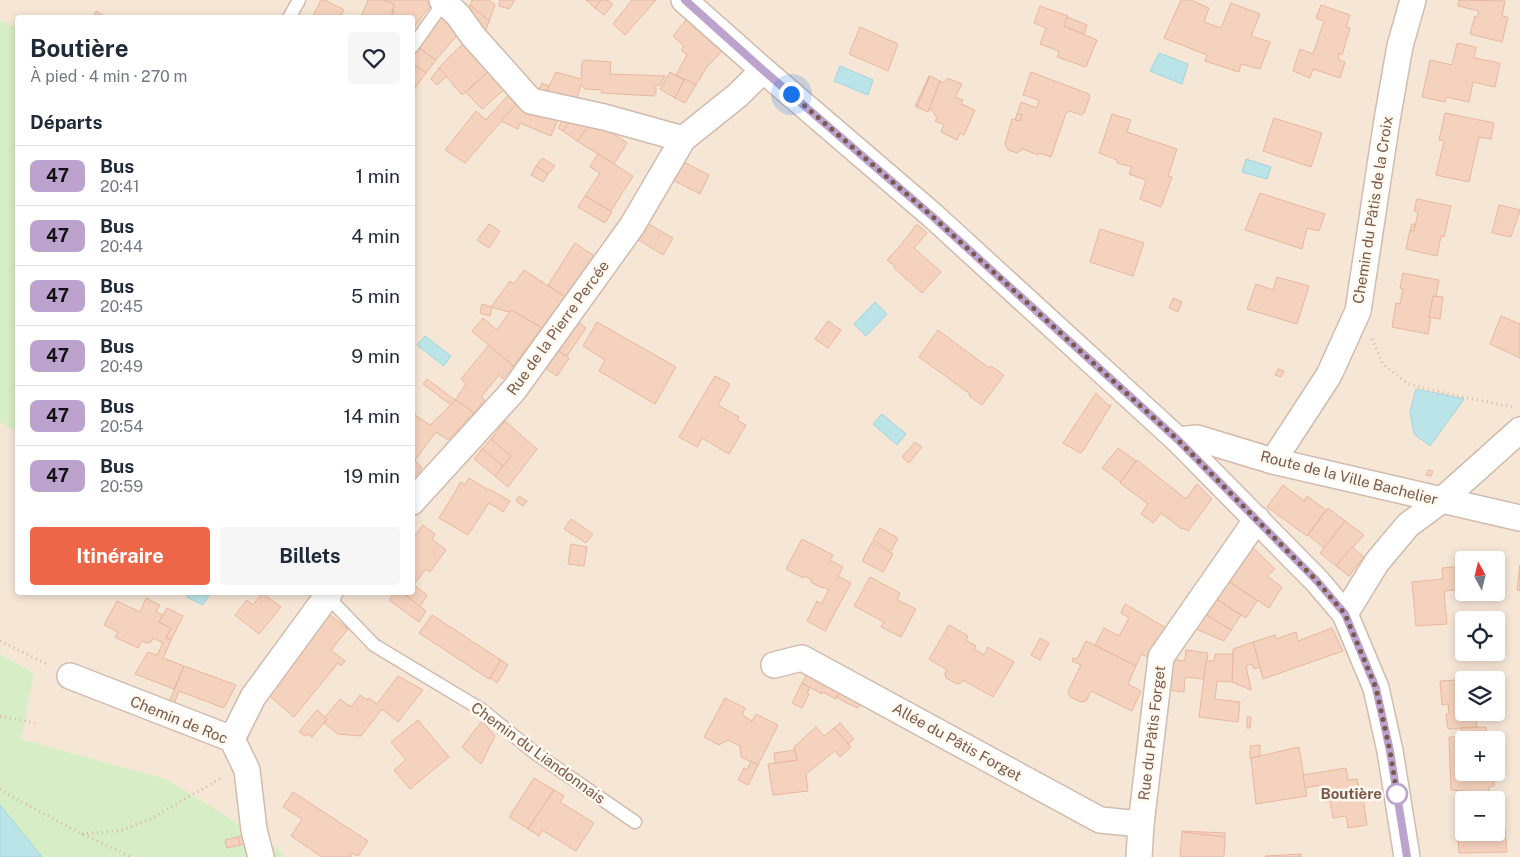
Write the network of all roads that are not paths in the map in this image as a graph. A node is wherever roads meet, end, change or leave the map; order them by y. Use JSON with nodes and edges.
{"nodes":[{"id":1,"x":299,"y":0,"type":"edge"},
{"id":2,"x":684,"y":0,"type":"edge"},
{"id":3,"x":1413,"y":0,"type":"edge"},
{"id":4,"x":443,"y":1,"type":"edge"},
{"id":5,"x":291,"y":15,"type":"edge"},
{"id":6,"x":415,"y":43,"type":"edge"},
{"id":7,"x":763,"y":70,"type":"junction"},
{"id":8,"x":683,"y":139,"type":"junction"},
{"id":9,"x":1520,"y":430,"type":"edge"},
{"id":10,"x":1178,"y":440,"type":"junction"},
{"id":11,"x":1273,"y":461,"type":"junction"},
{"id":12,"x":415,"y":499,"type":"edge"},
{"id":13,"x":1442,"y":500,"type":"junction"},
{"id":14,"x":1520,"y":518,"type":"edge"},
{"id":15,"x":1257,"y":519,"type":"junction"},
{"id":16,"x":327,"y":595,"type":"edge"},
{"id":17,"x":329,"y":595,"type":"edge"},
{"id":18,"x":1345,"y":614,"type":"junction"},
{"id":19,"x":774,"y":664,"type":"dead end"},
{"id":20,"x":70,"y":676,"type":"road end"},
{"id":21,"x":232,"y":739,"type":"junction"},
{"id":22,"x":635,"y":822,"type":"dead end"},
{"id":23,"x":1141,"y":824,"type":"junction"},
{"id":24,"x":261,"y":857,"type":"edge"},
{"id":25,"x":1139,"y":857,"type":"edge"},
{"id":26,"x":1407,"y":857,"type":"edge"}],
"edges":[{"from":1,"to":5,"type":"lane"},
{"from":2,"to":7,"type":"street"},
{"from":3,"to":11,"type":"street","name":"Chemin du Pâtis de la Croix"},
{"from":4,"to":6,"type":"lane"},
{"from":4,"to":8,"type":"street"},
{"from":7,"to":8,"type":"street"},
{"from":7,"to":10,"type":"street"},
{"from":8,"to":12,"type":"street","name":"Rue de la Pierre Percée"},
{"from":9,"to":13,"type":"street"},
{"from":10,"to":11,"type":"street","name":"Route de la Ville Bachelier"},
{"from":10,"to":15,"type":"street"},
{"from":11,"to":13,"type":"street","name":"Route de la Ville Bachelier"},
{"from":13,"to":14,"type":"street","name":"Route de la Ville Bachelier"},
{"from":13,"to":18,"type":"street"},
{"from":15,"to":18,"type":"street"},
{"from":15,"to":23,"type":"street","name":"Rue du Pâtis Forget"},
{"from":16,"to":21,"type":"street"},
{"from":17,"to":22,"type":"lane","name":"Chemin du Liandonnais"},
{"from":18,"to":26,"type":"street"},
{"from":19,"to":23,"type":"street","name":"Allée du Pâtis Forget"},
{"from":20,"to":21,"type":"street","name":"Chemin de Roc"},
{"from":21,"to":24,"type":"street","name":"Chemin de Roc"},
{"from":23,"to":25,"type":"street","name":"Rue du Pâtis Forget"}]}
